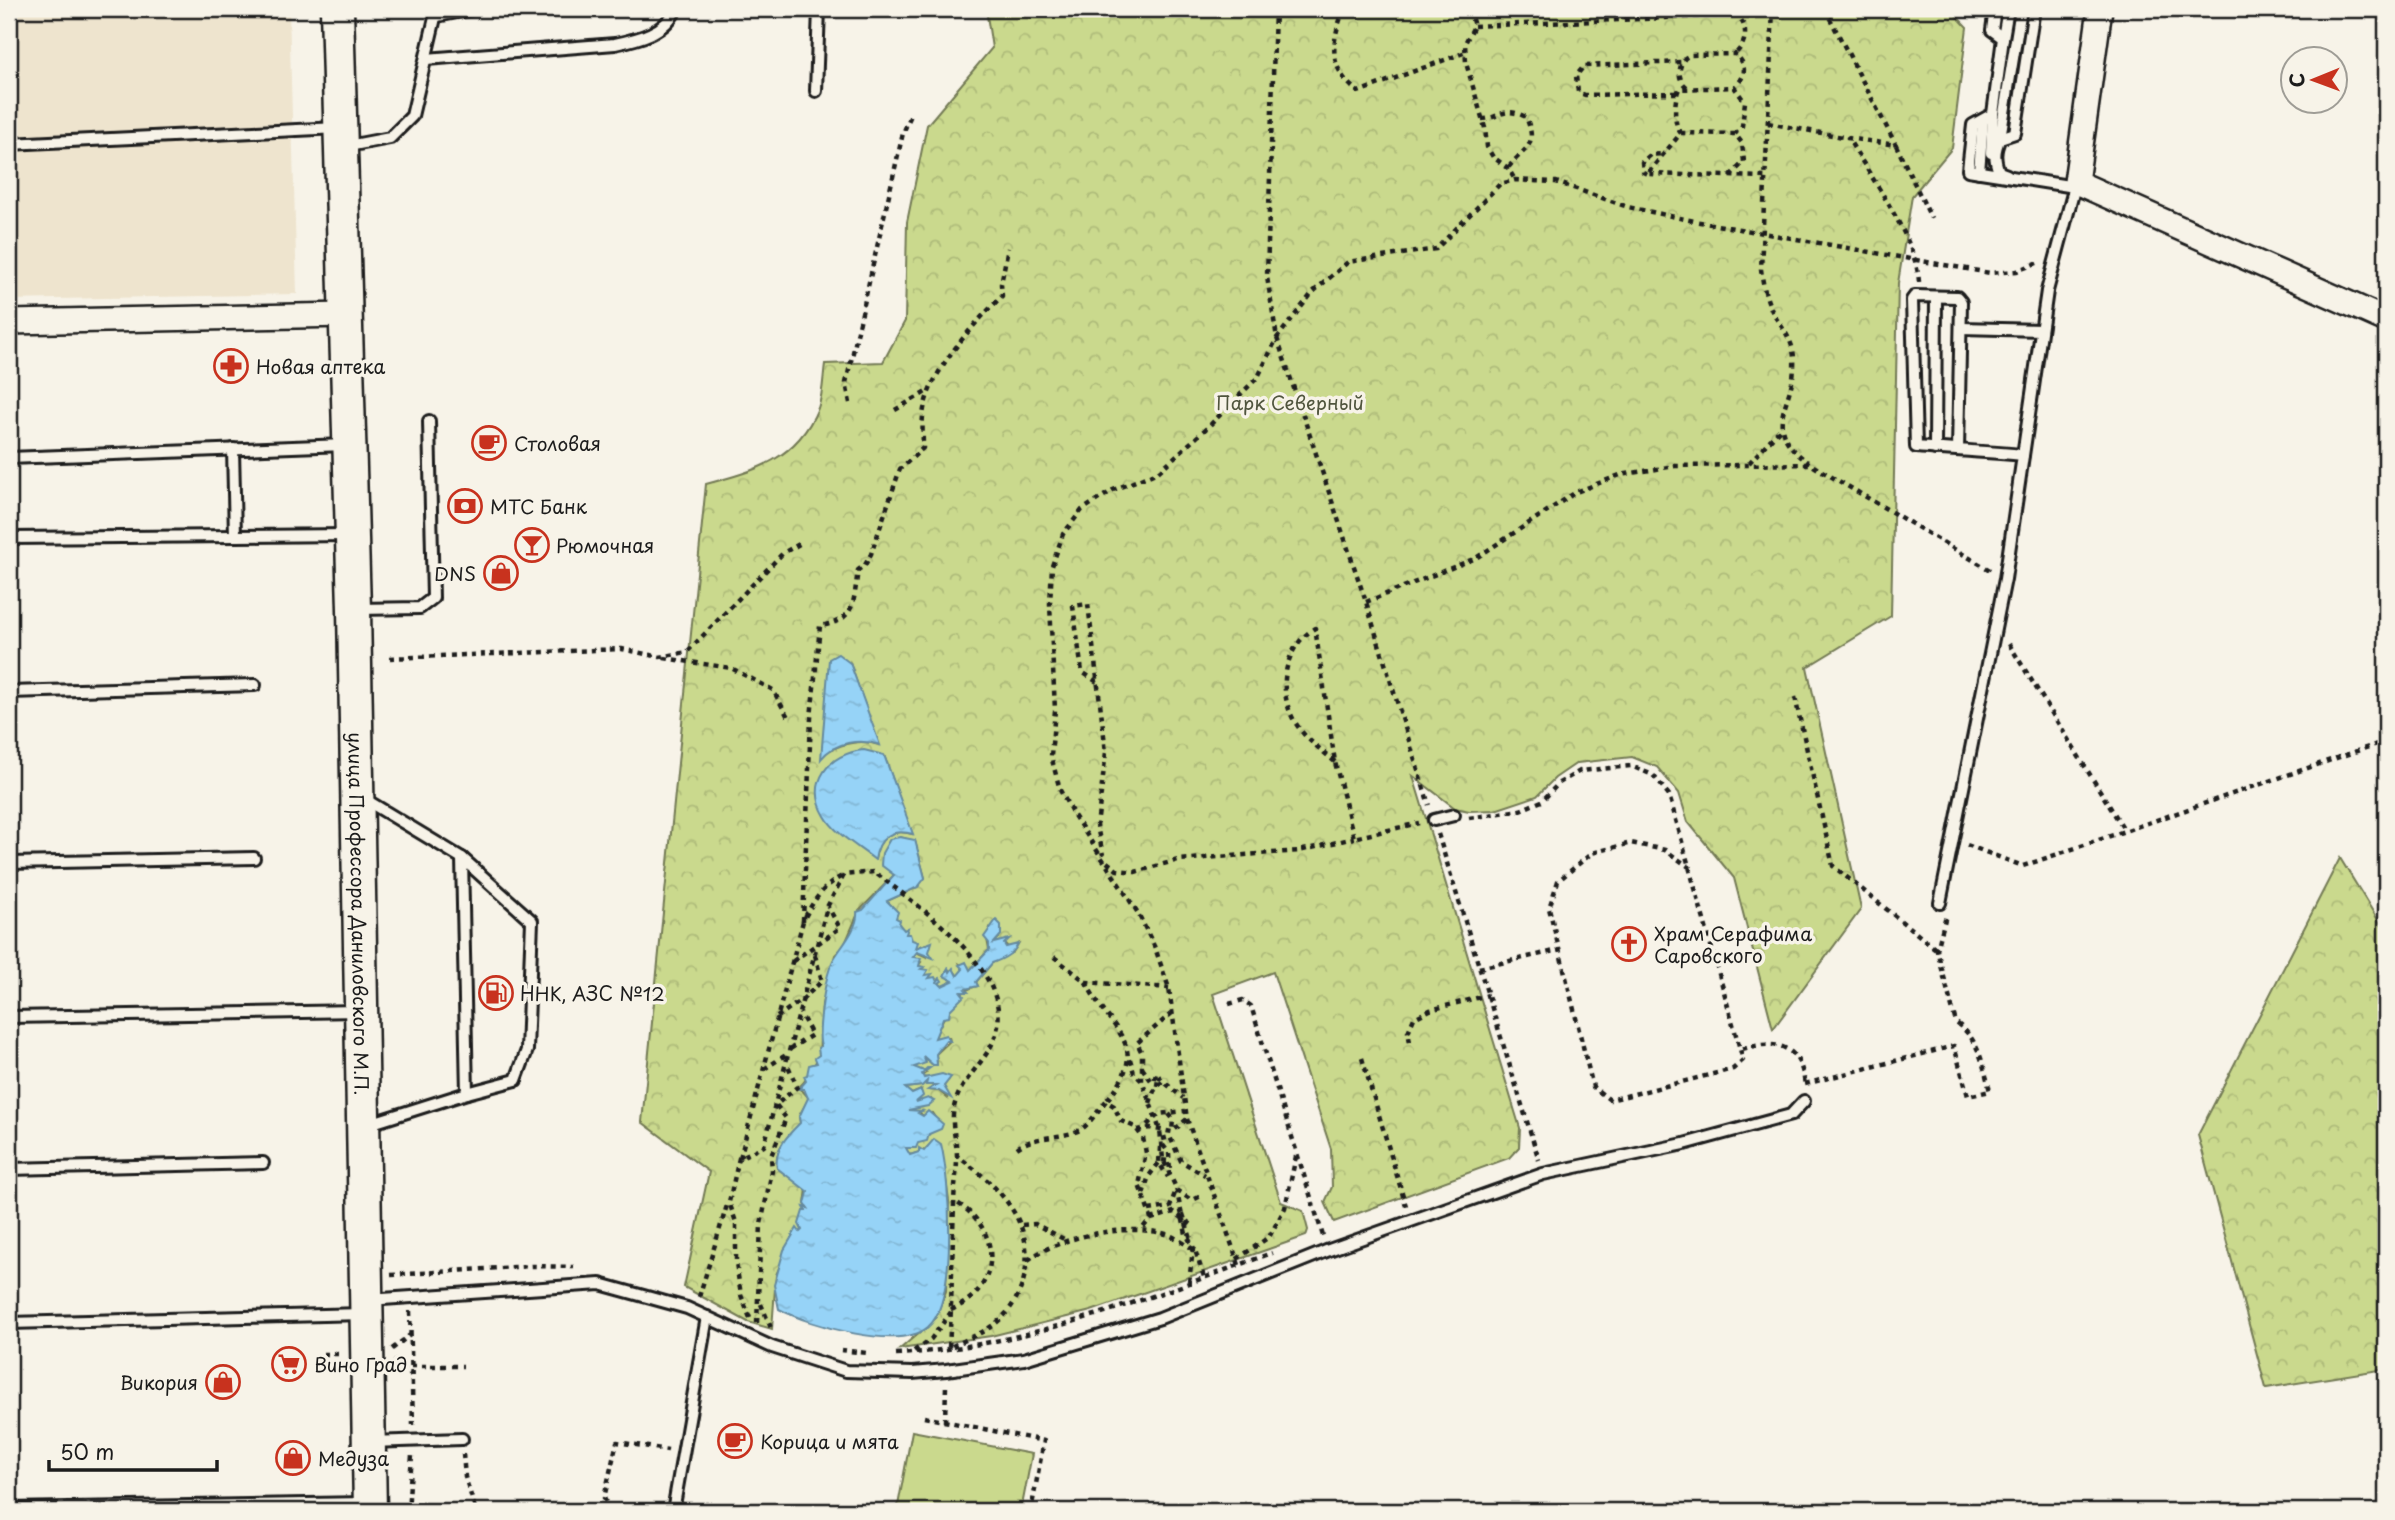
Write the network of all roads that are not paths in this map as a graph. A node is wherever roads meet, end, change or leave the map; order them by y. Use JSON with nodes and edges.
{"nodes":[{"id":1,"x":337,"y":9,"type":"edge"},
{"id":2,"x":473,"y":9,"type":"edge"},
{"id":3,"x":676,"y":9,"type":"edge"},
{"id":4,"x":819,"y":9,"type":"edge"},
{"id":5,"x":1995,"y":9,"type":"edge"},
{"id":6,"x":2008,"y":9,"type":"edge"},
{"id":7,"x":2021,"y":9,"type":"edge"},
{"id":8,"x":2034,"y":9,"type":"edge"},
{"id":9,"x":2100,"y":9,"type":"edge"},
{"id":10,"x":437,"y":12,"type":"edge"},
{"id":11,"x":2003,"y":38,"type":"junction"},
{"id":12,"x":426,"y":59,"type":"junction"},
{"id":13,"x":816,"y":91,"type":"dead end"},
{"id":14,"x":340,"y":138,"type":"junction"},
{"id":15,"x":2000,"y":138,"type":"junction"},
{"id":16,"x":9,"y":144,"type":"edge"},
{"id":17,"x":2009,"y":177,"type":"junction"},
{"id":18,"x":2075,"y":185,"type":"junction"},
{"id":19,"x":1936,"y":297,"type":"junction"},
{"id":20,"x":346,"y":315,"type":"junction"},
{"id":21,"x":2386,"y":320,"type":"edge"},
{"id":22,"x":9,"y":322,"type":"edge"},
{"id":23,"x":1961,"y":328,"type":"junction"},
{"id":24,"x":2041,"y":330,"type":"junction"},
{"id":25,"x":429,"y":421,"type":"dead end"},
{"id":26,"x":351,"y":445,"type":"junction"},
{"id":27,"x":233,"y":449,"type":"junction"},
{"id":28,"x":1936,"y":449,"type":"junction"},
{"id":29,"x":1958,"y":450,"type":"junction"},
{"id":30,"x":2023,"y":455,"type":"junction"},
{"id":31,"x":9,"y":458,"type":"edge"},
{"id":32,"x":353,"y":535,"type":"junction"},
{"id":33,"x":235,"y":536,"type":"junction"},
{"id":34,"x":9,"y":538,"type":"edge"},
{"id":35,"x":354,"y":609,"type":"junction"},
{"id":36,"x":255,"y":685,"type":"dead end"},
{"id":37,"x":9,"y":692,"type":"edge"},
{"id":38,"x":358,"y":795,"type":"junction"},
{"id":39,"x":1454,"y":815,"type":"road end"},
{"id":40,"x":1434,"y":820,"type":"road end"},
{"id":41,"x":254,"y":858,"type":"dead end"},
{"id":42,"x":462,"y":858,"type":"junction"},
{"id":43,"x":9,"y":863,"type":"edge"},
{"id":44,"x":1940,"y":903,"type":"dead end"},
{"id":45,"x":362,"y":1011,"type":"junction"},
{"id":46,"x":9,"y":1017,"type":"edge"},
{"id":47,"x":467,"y":1093,"type":"junction"},
{"id":48,"x":1804,"y":1101,"type":"dead end"},
{"id":49,"x":363,"y":1126,"type":"junction"},
{"id":50,"x":263,"y":1163,"type":"dead end"},
{"id":51,"x":9,"y":1170,"type":"edge"},
{"id":52,"x":366,"y":1296,"type":"junction"},
{"id":53,"x":706,"y":1317,"type":"junction"},
{"id":54,"x":9,"y":1323,"type":"edge"},
{"id":55,"x":462,"y":1439,"type":"road end"},
{"id":56,"x":369,"y":1443,"type":"junction"},
{"id":57,"x":370,"y":1507,"type":"edge"},
{"id":58,"x":9,"y":1509,"type":"edge"},
{"id":59,"x":673,"y":1511,"type":"edge"}],
"edges":[{"from":1,"to":14,"type":"main road","name":"улица Профессора Даниловского М.П."},
{"from":2,"to":10,"type":"lane"},
{"from":3,"to":12,"type":"lane"},
{"from":4,"to":13,"type":"lane"},
{"from":5,"to":11,"type":"lane"},
{"from":6,"to":11,"type":"lane"},
{"from":7,"to":15,"type":"lane"},
{"from":8,"to":15,"type":"lane"},
{"from":9,"to":18,"type":"street"},
{"from":10,"to":12,"type":"lane"},
{"from":11,"to":17,"type":"lane"},
{"from":12,"to":14,"type":"lane"},
{"from":14,"to":16,"type":"lane"},
{"from":14,"to":20,"type":"main road","name":"улица Профессора Даниловского М.П."},
{"from":15,"to":17,"type":"lane"},
{"from":17,"to":18,"type":"lane"},
{"from":18,"to":21,"type":"street"},
{"from":18,"to":24,"type":"lane"},
{"from":19,"to":23,"type":"lane"},
{"from":19,"to":28,"type":"lane"},
{"from":19,"to":28,"type":"lane"},
{"from":20,"to":22,"type":"street"},
{"from":20,"to":26,"type":"main road","name":"улица Профессора Даниловского М.П."},
{"from":23,"to":24,"type":"lane"},
{"from":23,"to":29,"type":"lane"},
{"from":24,"to":30,"type":"lane"},
{"from":25,"to":35,"type":"lane"},
{"from":26,"to":27,"type":"lane"},
{"from":26,"to":32,"type":"main road","name":"улица Профессора Даниловского М.П."},
{"from":27,"to":31,"type":"lane"},
{"from":27,"to":33,"type":"lane"},
{"from":28,"to":29,"type":"lane"},
{"from":29,"to":30,"type":"lane"},
{"from":30,"to":44,"type":"lane"},
{"from":32,"to":33,"type":"lane"},
{"from":32,"to":35,"type":"main road","name":"улица Профессора Даниловского М.П."},
{"from":33,"to":34,"type":"lane"},
{"from":35,"to":38,"type":"main road","name":"улица Профессора Даниловского М.П."},
{"from":36,"to":37,"type":"lane"},
{"from":38,"to":42,"type":"lane"},
{"from":38,"to":45,"type":"main road","name":"улица Профессора Даниловского М.П."},
{"from":39,"to":40,"type":"lane"},
{"from":41,"to":43,"type":"lane"},
{"from":42,"to":47,"type":"lane"},
{"from":42,"to":47,"type":"lane"},
{"from":45,"to":46,"type":"lane"},
{"from":45,"to":49,"type":"main road","name":"улица Профессора Даниловского М.П."},
{"from":47,"to":49,"type":"lane"},
{"from":48,"to":53,"type":"lane"},
{"from":49,"to":52,"type":"main road","name":"улица Профессора Даниловского М.П."},
{"from":50,"to":51,"type":"lane"},
{"from":52,"to":53,"type":"lane"},
{"from":52,"to":54,"type":"lane"},
{"from":52,"to":56,"type":"main road","name":"улица Профессора Даниловского М.П."},
{"from":53,"to":59,"type":"lane"},
{"from":55,"to":56,"type":"lane"},
{"from":56,"to":57,"type":"main road","name":"улица Профессора Даниловского М.П."},
{"from":57,"to":58,"type":"lane"}]}
